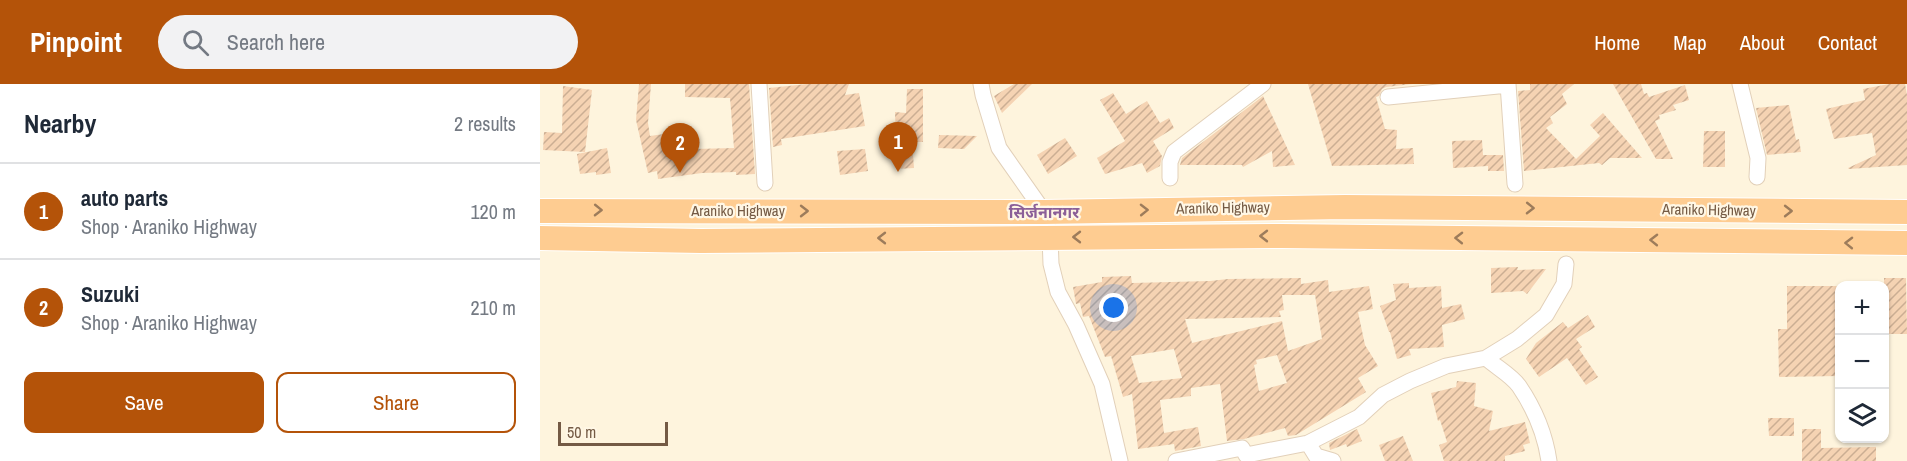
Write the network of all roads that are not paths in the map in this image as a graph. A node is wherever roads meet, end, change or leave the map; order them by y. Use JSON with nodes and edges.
{"nodes":[{"id":1,"x":759,"y":84,"type":"edge"},
{"id":2,"x":981,"y":84,"type":"edge"},
{"id":3,"x":1263,"y":84,"type":"edge"},
{"id":4,"x":1508,"y":84,"type":"edge"},
{"id":5,"x":1740,"y":84,"type":"edge"},
{"id":6,"x":1388,"y":97,"type":"dead end"},
{"id":7,"x":1757,"y":177,"type":"dead end"},
{"id":8,"x":1170,"y":178,"type":"dead end"},
{"id":9,"x":765,"y":183,"type":"dead end"},
{"id":10,"x":1515,"y":184,"type":"dead end"},
{"id":11,"x":540,"y":210,"type":"edge"},
{"id":12,"x":1044,"y":212,"type":"junction"},
{"id":13,"x":1907,"y":212,"type":"edge"},
{"id":14,"x":1050,"y":237,"type":"junction"},
{"id":15,"x":540,"y":238,"type":"edge"},
{"id":16,"x":1907,"y":243,"type":"edge"},
{"id":17,"x":1566,"y":264,"type":"dead end"},
{"id":18,"x":1486,"y":358,"type":"junction"},
{"id":19,"x":1314,"y":453,"type":"edge"},
{"id":20,"x":1120,"y":461,"type":"edge"},
{"id":21,"x":1176,"y":461,"type":"edge"},
{"id":22,"x":1333,"y":461,"type":"edge"},
{"id":23,"x":1550,"y":461,"type":"edge"}],
"edges":[{"from":1,"to":9,"type":"street"},
{"from":2,"to":12,"type":"street"},
{"from":3,"to":8,"type":"street"},
{"from":4,"to":6,"type":"street"},
{"from":4,"to":10,"type":"street"},
{"from":5,"to":7,"type":"street"},
{"from":11,"to":12,"type":"highway","name":"Araniko Highway","one_way":true},
{"from":12,"to":13,"type":"highway","name":"Araniko Highway","one_way":true},
{"from":12,"to":14,"type":"street"},
{"from":14,"to":15,"type":"highway","name":"Araniko Highway","one_way":true},
{"from":16,"to":14,"type":"highway","name":"Araniko Highway","one_way":true},
{"from":14,"to":20,"type":"street"},
{"from":17,"to":18,"type":"street"},
{"from":18,"to":19,"type":"street"},
{"from":18,"to":23,"type":"street"},
{"from":19,"to":21,"type":"street"},
{"from":19,"to":22,"type":"street"}]}
